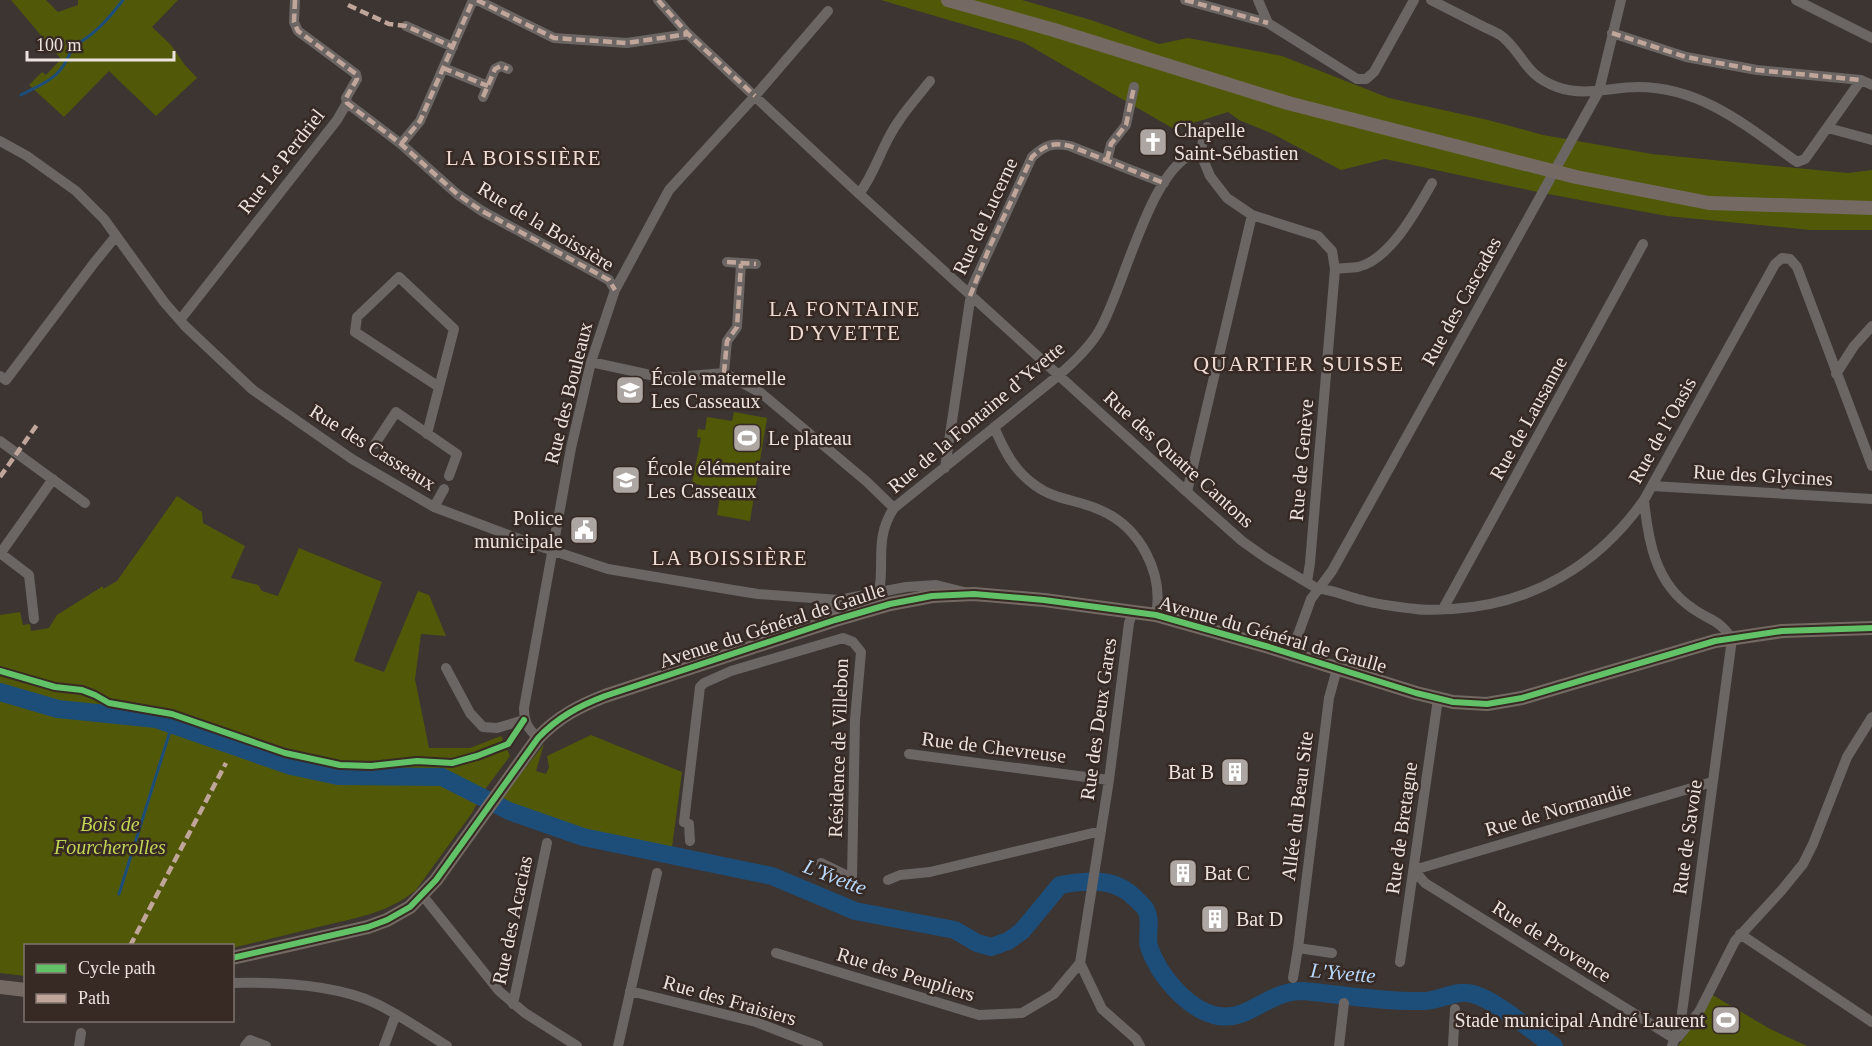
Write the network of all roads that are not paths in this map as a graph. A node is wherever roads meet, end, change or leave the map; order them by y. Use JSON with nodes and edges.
{"nodes":[{"id":1,"x":295,"y":0,"type":"edge"},
{"id":2,"x":475,"y":0,"type":"edge"},
{"id":3,"x":658,"y":0,"type":"edge"},
{"id":4,"x":948,"y":0,"type":"edge"},
{"id":5,"x":1185,"y":0,"type":"edge"},
{"id":6,"x":1258,"y":0,"type":"edge"},
{"id":7,"x":1414,"y":0,"type":"edge"},
{"id":8,"x":1431,"y":0,"type":"edge"},
{"id":9,"x":1621,"y":0,"type":"edge"},
{"id":10,"x":1796,"y":0,"type":"edge"},
{"id":11,"x":828,"y":11,"type":"dead end"},
{"id":12,"x":1268,"y":23,"type":"junction"},
{"id":13,"x":406,"y":26,"type":"dead end"},
{"id":14,"x":1612,"y":33,"type":"junction"},
{"id":15,"x":688,"y":34,"type":"junction"},
{"id":16,"x":1872,"y":38,"type":"edge"},
{"id":17,"x":453,"y":47,"type":"junction"},
{"id":18,"x":443,"y":68,"type":"junction"},
{"id":19,"x":508,"y":69,"type":"dead end"},
{"id":20,"x":1861,"y":80,"type":"junction"},
{"id":21,"x":930,"y":81,"type":"dead end"},
{"id":22,"x":1872,"y":85,"type":"edge"},
{"id":23,"x":1134,"y":87,"type":"dead end"},
{"id":24,"x":1599,"y":91,"type":"junction"},
{"id":25,"x":755,"y":96,"type":"junction"},
{"id":26,"x":347,"y":103,"type":"junction"},
{"id":27,"x":1208,"y":127,"type":"dead end"},
{"id":28,"x":1828,"y":128,"type":"junction"},
{"id":29,"x":1872,"y":140,"type":"edge"},
{"id":30,"x":0,"y":141,"type":"edge"},
{"id":31,"x":401,"y":144,"type":"junction"},
{"id":32,"x":1200,"y":152,"type":"junction"},
{"id":33,"x":1107,"y":160,"type":"junction"},
{"id":34,"x":1164,"y":183,"type":"junction"},
{"id":35,"x":1432,"y":183,"type":"dead end"},
{"id":36,"x":859,"y":194,"type":"junction"},
{"id":37,"x":1872,"y":208,"type":"edge"},
{"id":38,"x":1252,"y":214,"type":"junction"},
{"id":39,"x":117,"y":236,"type":"junction"},
{"id":40,"x":1643,"y":244,"type":"dead end"},
{"id":41,"x":727,"y":262,"type":"dead end"},
{"id":42,"x":741,"y":264,"type":"junction"},
{"id":43,"x":756,"y":264,"type":"dead end"},
{"id":44,"x":1335,"y":269,"type":"junction"},
{"id":45,"x":615,"y":290,"type":"junction"},
{"id":46,"x":970,"y":296,"type":"junction"},
{"id":47,"x":180,"y":320,"type":"junction"},
{"id":48,"x":1872,"y":326,"type":"edge"},
{"id":49,"x":591,"y":362,"type":"junction"},
{"id":50,"x":724,"y":373,"type":"junction"},
{"id":51,"x":1836,"y":374,"type":"junction"},
{"id":52,"x":1059,"y":375,"type":"junction"},
{"id":53,"x":0,"y":376,"type":"edge"},
{"id":54,"x":439,"y":387,"type":"junction"},
{"id":55,"x":994,"y":427,"type":"junction"},
{"id":56,"x":427,"y":434,"type":"junction"},
{"id":57,"x":0,"y":441,"type":"edge"},
{"id":58,"x":375,"y":444,"type":"dead end"},
{"id":59,"x":1872,"y":466,"type":"edge"},
{"id":60,"x":945,"y":468,"type":"junction"},
{"id":61,"x":449,"y":476,"type":"dead end"},
{"id":62,"x":52,"y":479,"type":"junction"},
{"id":63,"x":1652,"y":486,"type":"junction"},
{"id":64,"x":444,"y":489,"type":"dead end"},
{"id":65,"x":1187,"y":492,"type":"junction"},
{"id":66,"x":1872,"y":499,"type":"edge"},
{"id":67,"x":1644,"y":500,"type":"junction"},
{"id":68,"x":85,"y":503,"type":"dead end"},
{"id":69,"x":434,"y":507,"type":"junction"},
{"id":70,"x":894,"y":508,"type":"junction"},
{"id":71,"x":551,"y":550,"type":"junction"},
{"id":72,"x":0,"y":554,"type":"edge"},
{"id":73,"x":1307,"y":582,"type":"junction"},
{"id":74,"x":1318,"y":589,"type":"junction"},
{"id":75,"x":879,"y":592,"type":"junction"},
{"id":76,"x":974,"y":594,"type":"junction"},
{"id":77,"x":851,"y":598,"type":"junction"},
{"id":78,"x":827,"y":599,"type":"junction"},
{"id":79,"x":1443,"y":609,"type":"junction"},
{"id":80,"x":1132,"y":611,"type":"junction"},
{"id":81,"x":855,"y":614,"type":"junction"},
{"id":82,"x":1155,"y":615,"type":"junction"},
{"id":83,"x":34,"y":619,"type":"dead end"},
{"id":84,"x":835,"y":620,"type":"junction"},
{"id":85,"x":1872,"y":628,"type":"edge"},
{"id":86,"x":1732,"y":639,"type":"junction"},
{"id":87,"x":1291,"y":654,"type":"junction"},
{"id":88,"x":726,"y":656,"type":"junction"},
{"id":89,"x":446,"y":668,"type":"dead end"},
{"id":90,"x":1337,"y":669,"type":"junction"},
{"id":91,"x":732,"y":671,"type":"junction"},
{"id":92,"x":1438,"y":699,"type":"junction"},
{"id":93,"x":1872,"y":717,"type":"edge"},
{"id":94,"x":524,"y":720,"type":"junction"},
{"id":95,"x":538,"y":738,"type":"junction"},
{"id":96,"x":909,"y":754,"type":"dead end"},
{"id":97,"x":1109,"y":780,"type":"junction"},
{"id":98,"x":1712,"y":782,"type":"junction"},
{"id":99,"x":1101,"y":831,"type":"junction"},
{"id":100,"x":690,"y":842,"type":"dead end"},
{"id":101,"x":547,"y":843,"type":"dead end"},
{"id":102,"x":821,"y":863,"type":"dead end"},
{"id":103,"x":1413,"y":870,"type":"junction"},
{"id":104,"x":657,"y":873,"type":"dead end"},
{"id":105,"x":888,"y":880,"type":"dead end"},
{"id":106,"x":423,"y":896,"type":"junction"},
{"id":107,"x":1740,"y":933,"type":"junction"},
{"id":108,"x":1298,"y":948,"type":"junction"},
{"id":109,"x":776,"y":953,"type":"dead end"},
{"id":110,"x":1332,"y":953,"type":"dead end"},
{"id":111,"x":234,"y":958,"type":"edge"},
{"id":112,"x":1400,"y":962,"type":"dead end"},
{"id":113,"x":1080,"y":963,"type":"junction"},
{"id":114,"x":1293,"y":978,"type":"dead end"},
{"id":115,"x":234,"y":983,"type":"edge"},
{"id":116,"x":0,"y":987,"type":"edge"},
{"id":117,"x":24,"y":990,"type":"edge"},
{"id":118,"x":630,"y":991,"type":"junction"},
{"id":119,"x":1344,"y":1003,"type":"dead end"},
{"id":120,"x":513,"y":1004,"type":"junction"},
{"id":121,"x":1455,"y":1009,"type":"dead end"},
{"id":122,"x":396,"y":1014,"type":"junction"},
{"id":123,"x":1872,"y":1022,"type":"edge"},
{"id":124,"x":81,"y":1033,"type":"dead end"},
{"id":125,"x":1674,"y":1043,"type":"edge"},
{"id":126,"x":79,"y":1046,"type":"edge"},
{"id":127,"x":245,"y":1046,"type":"edge"},
{"id":128,"x":266,"y":1046,"type":"edge"},
{"id":129,"x":384,"y":1046,"type":"edge"},
{"id":130,"x":447,"y":1046,"type":"edge"},
{"id":131,"x":577,"y":1046,"type":"edge"},
{"id":132,"x":618,"y":1046,"type":"edge"},
{"id":133,"x":818,"y":1046,"type":"edge"},
{"id":134,"x":1140,"y":1046,"type":"edge"},
{"id":135,"x":1339,"y":1046,"type":"edge"},
{"id":136,"x":1453,"y":1046,"type":"edge"}],
"edges":[{"from":1,"to":26,"type":"street","name":"Rue Le Perdriel"},
{"from":2,"to":15,"type":"street"},
{"from":2,"to":17,"type":"street"},
{"from":3,"to":15,"type":"street","name":"Rue des Quatre Cantons"},
{"from":4,"to":37,"type":"main road"},
{"from":5,"to":12,"type":"street"},
{"from":6,"to":12,"type":"street"},
{"from":7,"to":12,"type":"street"},
{"from":8,"to":24,"type":"street"},
{"from":9,"to":14,"type":"street","name":"Rue des Cascades"},
{"from":10,"to":16,"type":"street"},
{"from":11,"to":25,"type":"street","name":"Rue des Bouleaux"},
{"from":13,"to":17,"type":"street"},
{"from":14,"to":20,"type":"street"},
{"from":14,"to":24,"type":"street","name":"Rue des Cascades"},
{"from":15,"to":25,"type":"street","name":"Rue des Quatre Cantons"},
{"from":17,"to":18,"type":"street"},
{"from":18,"to":19,"type":"street"},
{"from":18,"to":31,"type":"street"},
{"from":20,"to":22,"type":"street"},
{"from":20,"to":28,"type":"street"},
{"from":21,"to":36,"type":"street"},
{"from":23,"to":33,"type":"street"},
{"from":24,"to":28,"type":"street"},
{"from":24,"to":74,"type":"street","name":"Rue des Cascades"},
{"from":25,"to":36,"type":"street","name":"Rue des Quatre Cantons"},
{"from":25,"to":45,"type":"street","name":"Rue des Bouleaux"},
{"from":26,"to":31,"type":"street","name":"Rue de la Boissière"},
{"from":26,"to":47,"type":"street","name":"Rue Le Perdriel"},
{"from":27,"to":32,"type":"street"},
{"from":28,"to":29,"type":"street"},
{"from":30,"to":39,"type":"street","name":"Rue des Casseaux"},
{"from":31,"to":45,"type":"street","name":"Rue de la Boissière"},
{"from":32,"to":34,"type":"street","name":"Rue de la Fontaine d’Yvette"},
{"from":32,"to":38,"type":"street"},
{"from":33,"to":34,"type":"street","name":"Rue de Lucerne"},
{"from":33,"to":46,"type":"street","name":"Rue de Lucerne"},
{"from":34,"to":52,"type":"street","name":"Rue de la Fontaine d’Yvette"},
{"from":35,"to":44,"type":"street"},
{"from":36,"to":46,"type":"street","name":"Rue des Quatre Cantons"},
{"from":38,"to":44,"type":"street"},
{"from":38,"to":65,"type":"street"},
{"from":39,"to":47,"type":"street","name":"Rue des Casseaux"},
{"from":39,"to":53,"type":"street"},
{"from":40,"to":79,"type":"street","name":"Rue de Lausanne"},
{"from":41,"to":42,"type":"street"},
{"from":42,"to":43,"type":"street"},
{"from":42,"to":50,"type":"street"},
{"from":44,"to":73,"type":"street","name":"Rue de Genève"},
{"from":45,"to":49,"type":"street","name":"Rue des Bouleaux"},
{"from":46,"to":52,"type":"street","name":"Rue des Quatre Cantons"},
{"from":46,"to":60,"type":"street","name":"Rue de Lucerne"},
{"from":47,"to":69,"type":"street","name":"Rue des Casseaux"},
{"from":48,"to":51,"type":"street"},
{"from":49,"to":50,"type":"street"},
{"from":49,"to":71,"type":"street","name":"Rue des Bouleaux"},
{"from":50,"to":70,"type":"street"},
{"from":51,"to":59,"type":"street"},
{"from":51,"to":63,"type":"street","name":"Rue de l’Oasis"},
{"from":52,"to":55,"type":"street","name":"Rue de la Fontaine d’Yvette"},
{"from":52,"to":65,"type":"street","name":"Rue des Quatre Cantons"},
{"from":54,"to":54,"type":"street"},
{"from":54,"to":56,"type":"street"},
{"from":55,"to":60,"type":"street","name":"Rue de la Fontaine d’Yvette"},
{"from":55,"to":82,"type":"street"},
{"from":56,"to":58,"type":"street"},
{"from":56,"to":61,"type":"street"},
{"from":57,"to":62,"type":"street"},
{"from":60,"to":70,"type":"street","name":"Rue de la Fontaine d’Yvette"},
{"from":62,"to":68,"type":"street"},
{"from":62,"to":72,"type":"street"},
{"from":63,"to":66,"type":"street","name":"Rue des Glycines"},
{"from":63,"to":67,"type":"street","name":"Rue de l’Oasis"},
{"from":64,"to":69,"type":"street"},
{"from":65,"to":73,"type":"street","name":"Rue des Quatre Cantons"},
{"from":67,"to":79,"type":"street","name":"Rue des Quatre Cantons"},
{"from":67,"to":86,"type":"street","name":"Rue de l’Oasis"},
{"from":69,"to":71,"type":"street","name":"Rue des Casseaux"},
{"from":70,"to":75,"type":"street","name":"Rue de la Fontaine d’Yvette"},
{"from":71,"to":78,"type":"street","name":"Rue des Casseaux"},
{"from":71,"to":94,"type":"street","name":"Rue des Bouleaux"},
{"from":72,"to":83,"type":"street"},
{"from":73,"to":74,"type":"street","name":"Rue des Quatre Cantons"},
{"from":74,"to":79,"type":"street","name":"Rue des Quatre Cantons"},
{"from":74,"to":87,"type":"street","name":"Rue des Cascades"},
{"from":75,"to":76,"type":"street","name":"Rue des Casseaux"},
{"from":75,"to":77,"type":"street","name":"Rue des Casseaux"},
{"from":76,"to":80,"type":"main road","name":"Avenue du Général de Gaulle"},
{"from":76,"to":81,"type":"main road","name":"Avenue du Général de Gaulle"},
{"from":77,"to":78,"type":"street","name":"Rue des Casseaux"},
{"from":77,"to":81,"type":"street"},
{"from":78,"to":84,"type":"street"},
{"from":80,"to":82,"type":"main road","name":"Avenue du Général de Gaulle"},
{"from":80,"to":97,"type":"street","name":"Rue des Deux Gares"},
{"from":81,"to":84,"type":"main road","name":"Avenue du Général de Gaulle"},
{"from":82,"to":87,"type":"main road","name":"Avenue du Général de Gaulle"},
{"from":84,"to":88,"type":"main road","name":"Avenue du Général de Gaulle"},
{"from":85,"to":86,"type":"main road","name":"Avenue du Général de Gaulle"},
{"from":86,"to":92,"type":"main road","name":"Avenue du Général de Gaulle"},
{"from":86,"to":98,"type":"street","name":"Rue de Savoie"},
{"from":87,"to":90,"type":"main road","name":"Avenue du Général de Gaulle"},
{"from":88,"to":91,"type":"street"},
{"from":88,"to":95,"type":"main road","name":"Avenue du Général de Gaulle"},
{"from":89,"to":94,"type":"street"},
{"from":90,"to":92,"type":"main road","name":"Avenue du Général de Gaulle"},
{"from":90,"to":108,"type":"street","name":"Allée du Beau Site"},
{"from":91,"to":100,"type":"street","name":"Résidence de Villebon"},
{"from":91,"to":102,"type":"street","name":"Résidence de Villebon"},
{"from":92,"to":103,"type":"street","name":"Rue de Bretagne"},
{"from":93,"to":107,"type":"street"},
{"from":94,"to":95,"type":"street"},
{"from":95,"to":106,"type":"main road","name":"Avenue du Général de Gaulle"},
{"from":96,"to":97,"type":"street","name":"Rue de Chevreuse"},
{"from":97,"to":99,"type":"street","name":"Rue des Deux Gares"},
{"from":98,"to":103,"type":"street","name":"Rue de Normandie"},
{"from":98,"to":125,"type":"street","name":"Rue de Savoie"},
{"from":99,"to":105,"type":"street"},
{"from":99,"to":113,"type":"street","name":"Rue des Deux Gares"},
{"from":101,"to":120,"type":"street","name":"Rue des Acacias"},
{"from":103,"to":112,"type":"street","name":"Rue de Bretagne"},
{"from":103,"to":125,"type":"street","name":"Rue de Provence"},
{"from":104,"to":118,"type":"street"},
{"from":106,"to":111,"type":"main road","name":"Avenue du Général de Gaulle"},
{"from":106,"to":120,"type":"street"},
{"from":107,"to":123,"type":"street"},
{"from":107,"to":125,"type":"street"},
{"from":108,"to":110,"type":"street"},
{"from":108,"to":114,"type":"street","name":"Allée du Beau Site"},
{"from":109,"to":113,"type":"street","name":"Rue des Peupliers"},
{"from":113,"to":134,"type":"street"},
{"from":115,"to":122,"type":"street"},
{"from":116,"to":117,"type":"main road"},
{"from":118,"to":132,"type":"street"},
{"from":118,"to":133,"type":"street","name":"Rue des Fraisiers"},
{"from":119,"to":135,"type":"street"},
{"from":120,"to":131,"type":"street"},
{"from":121,"to":136,"type":"street"},
{"from":122,"to":129,"type":"street"},
{"from":122,"to":130,"type":"street"},
{"from":124,"to":126,"type":"street"},
{"from":127,"to":128,"type":"street"}]}
